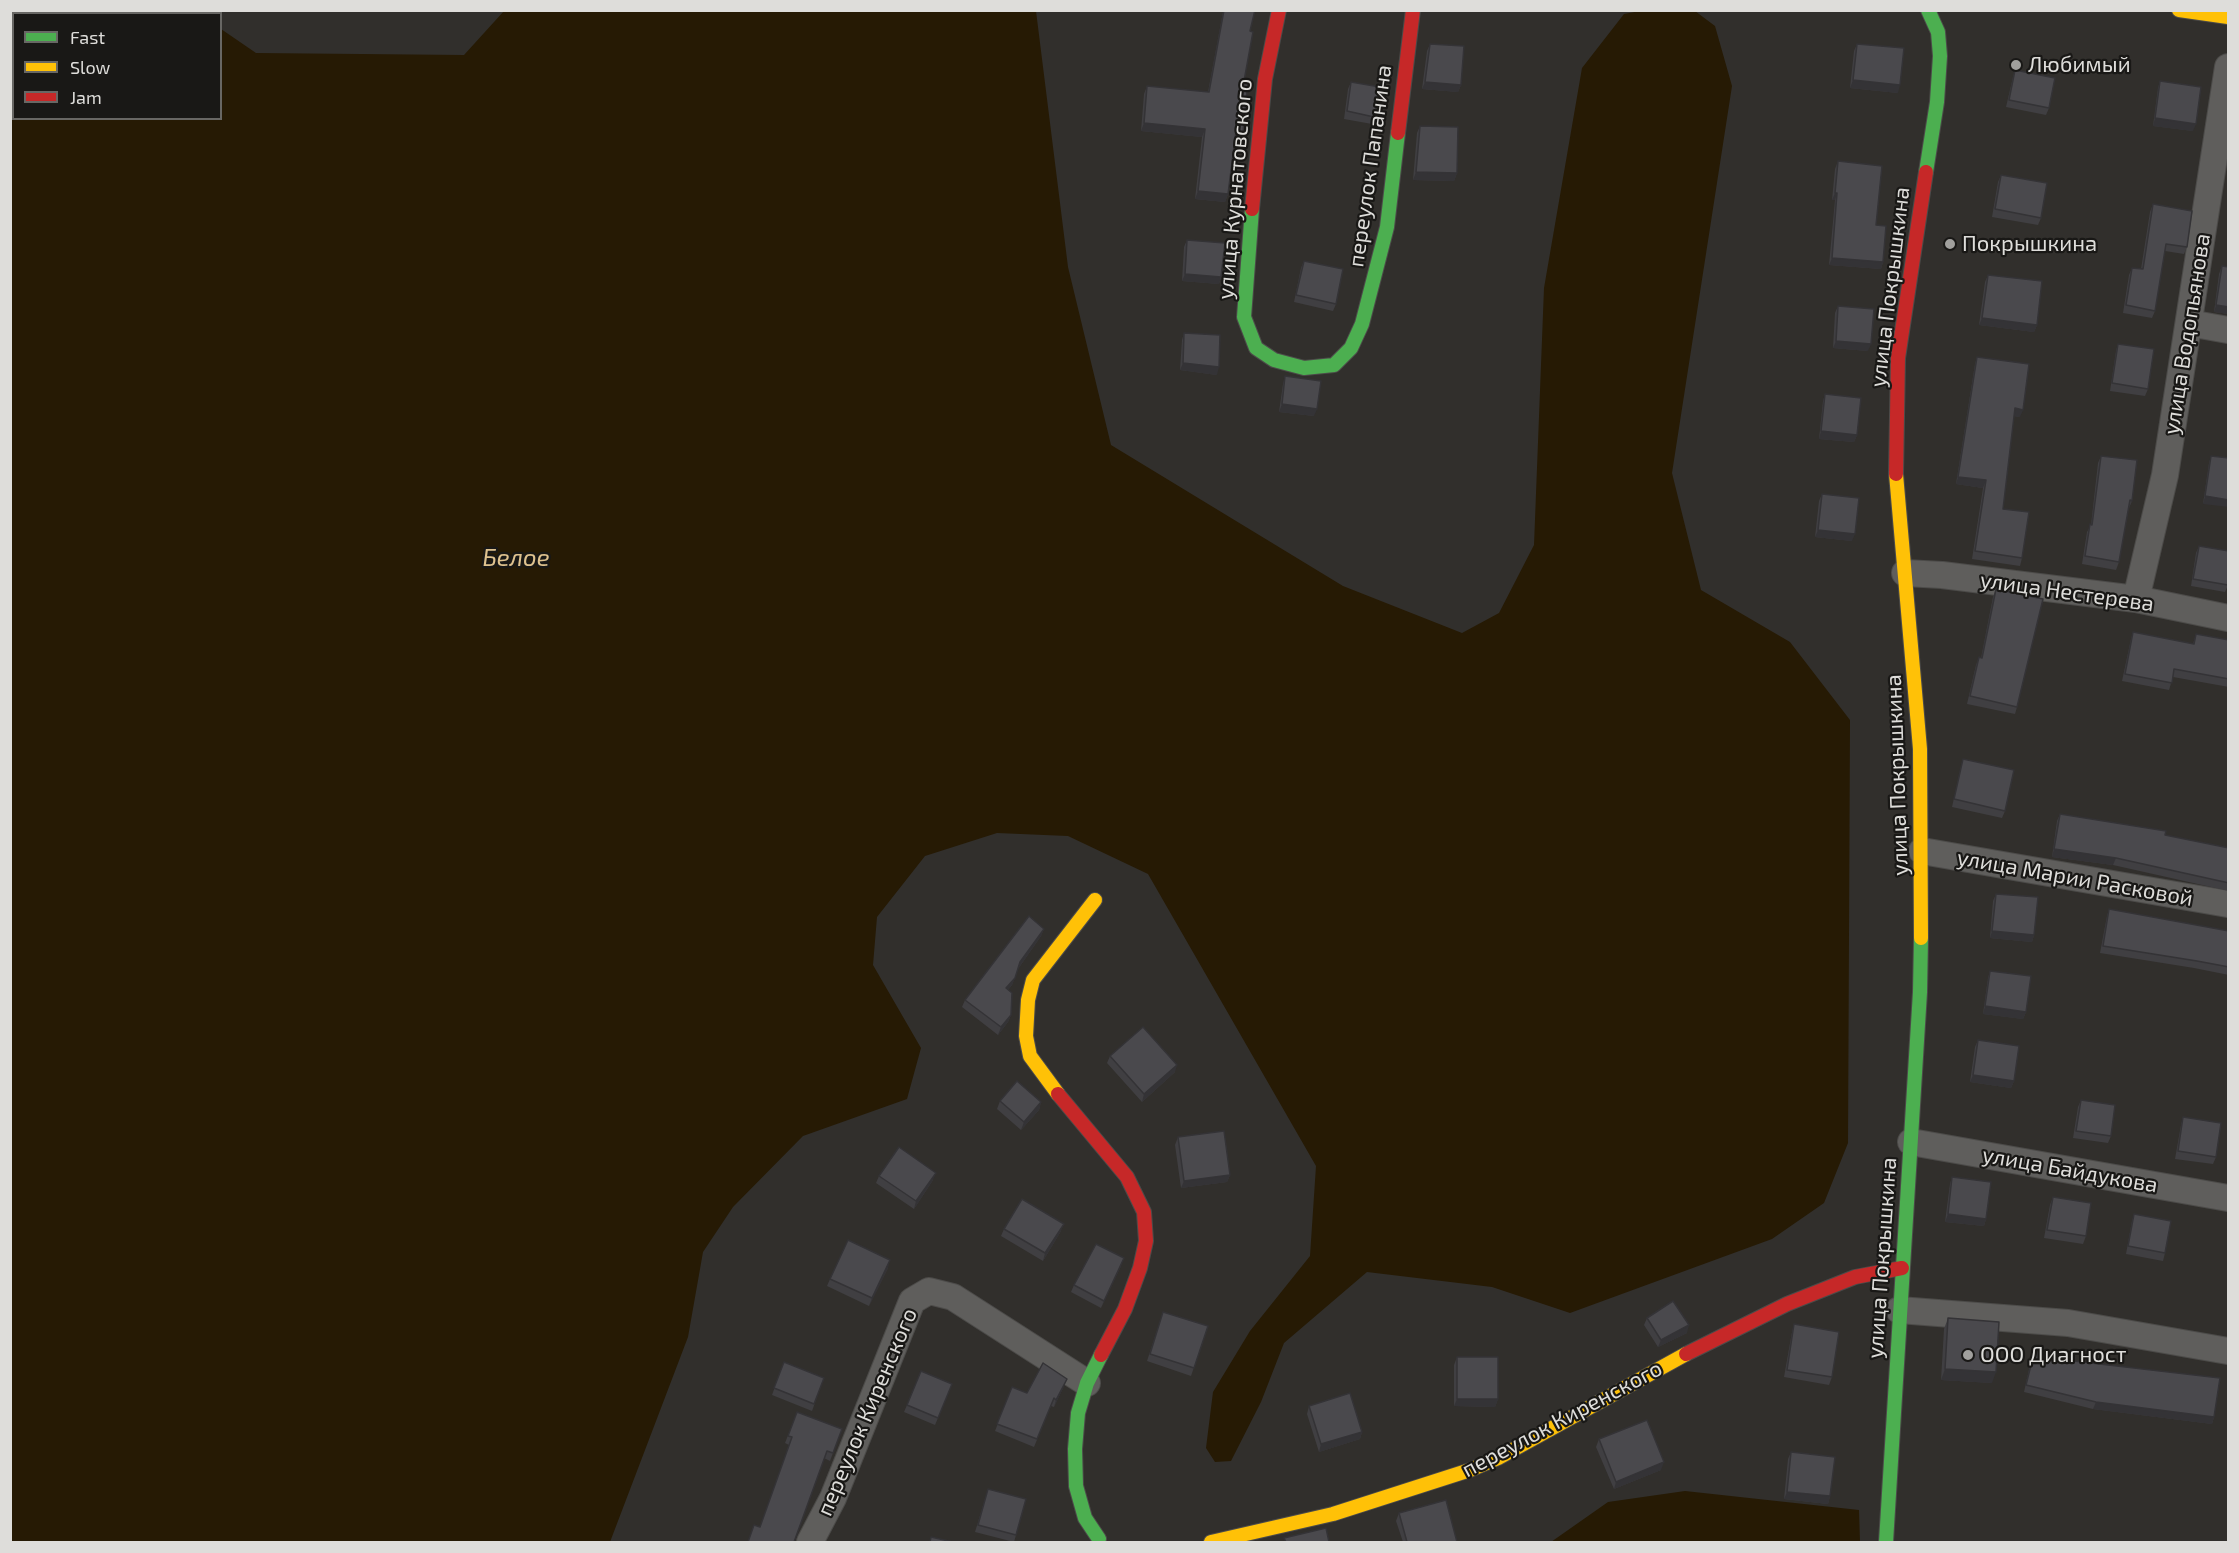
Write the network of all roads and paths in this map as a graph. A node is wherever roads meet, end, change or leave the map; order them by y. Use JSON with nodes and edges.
{"nodes":[{"id":1,"x":1279,"y":10,"type":"edge"},
{"id":2,"x":1413,"y":10,"type":"edge"},
{"id":3,"x":1928,"y":10,"type":"edge"},
{"id":4,"x":2179,"y":10,"type":"edge"},
{"id":5,"x":2229,"y":18,"type":"edge"},
{"id":6,"x":2229,"y":67,"type":"edge"},
{"id":7,"x":2189,"y":324,"type":"junction"},
{"id":8,"x":2229,"y":330,"type":"edge"},
{"id":9,"x":1274,"y":360,"type":"joint"},
{"id":10,"x":1905,"y":573,"type":"junction"},
{"id":11,"x":2136,"y":599,"type":"junction"},
{"id":12,"x":2229,"y":618,"type":"edge"},
{"id":13,"x":1922,"y":851,"type":"junction"},
{"id":14,"x":1095,"y":900,"type":"dead end"},
{"id":15,"x":2229,"y":904,"type":"edge"},
{"id":16,"x":1911,"y":1142,"type":"junction"},
{"id":17,"x":2229,"y":1198,"type":"edge"},
{"id":18,"x":1902,"y":1268,"type":"junction"},
{"id":19,"x":1899,"y":1310,"type":"junction"},
{"id":20,"x":2229,"y":1351,"type":"edge"},
{"id":21,"x":1087,"y":1383,"type":"junction"},
{"id":22,"x":1097,"y":1541,"type":"edge"},
{"id":23,"x":810,"y":1542,"type":"edge"},
{"id":24,"x":1211,"y":1542,"type":"edge"},
{"id":25,"x":1886,"y":1542,"type":"edge"}],
"edges":[{"from":1,"to":9,"type":"street","name":"улица Курнатовского"},
{"from":2,"to":9,"type":"street","name":"переулок Папанина"},
{"from":3,"to":10,"type":"street","name":"улица Покрышкина"},
{"from":4,"to":5,"type":"street"},
{"from":6,"to":7,"type":"street","name":"улица Водопьянова"},
{"from":7,"to":8,"type":"street"},
{"from":7,"to":11,"type":"street","name":"улица Водопьянова"},
{"from":10,"to":11,"type":"street","name":"улица Нестерева"},
{"from":10,"to":13,"type":"street","name":"улица Покрышкина"},
{"from":11,"to":12,"type":"street","name":"улица Нестерева"},
{"from":13,"to":15,"type":"street","name":"улица Марии Расковой"},
{"from":13,"to":16,"type":"street","name":"улица Покрышкина"},
{"from":14,"to":21,"type":"street"},
{"from":16,"to":17,"type":"street","name":"улица Байдукова"},
{"from":16,"to":18,"type":"street","name":"улица Покрышкина"},
{"from":18,"to":19,"type":"street","name":"улица Покрышкина"},
{"from":18,"to":24,"type":"street","name":"переулок Киренского"},
{"from":19,"to":20,"type":"street"},
{"from":19,"to":25,"type":"street","name":"улица Покрышкина"},
{"from":21,"to":22,"type":"street"},
{"from":21,"to":23,"type":"street","name":"переулок Киренского"}]}
